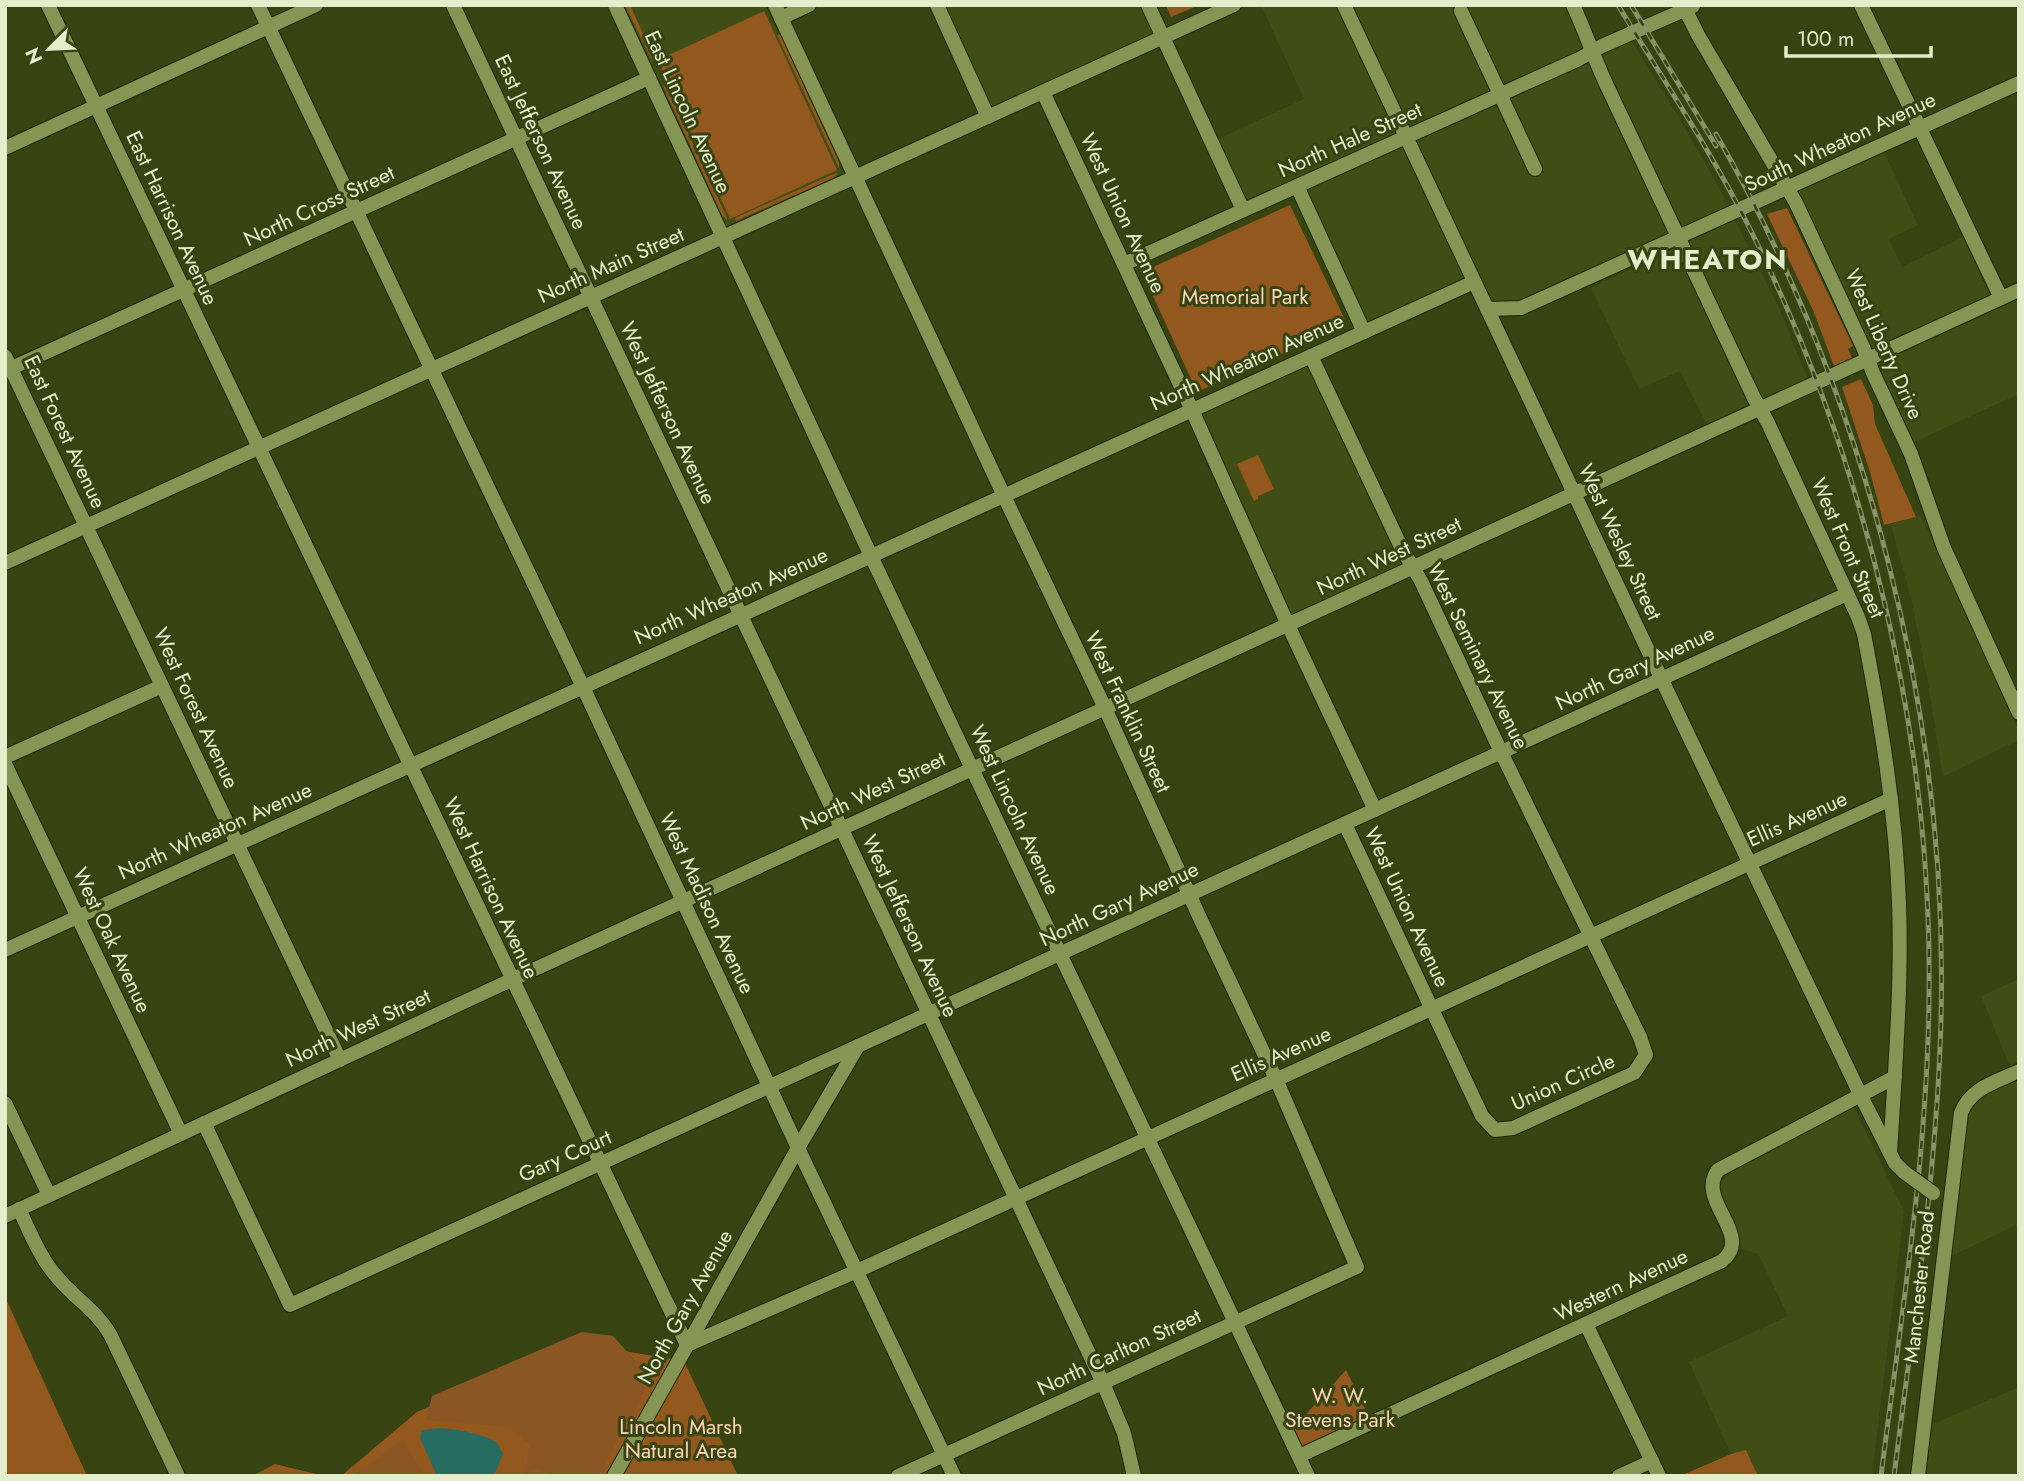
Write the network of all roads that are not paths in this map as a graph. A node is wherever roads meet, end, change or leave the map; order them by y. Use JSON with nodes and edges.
{"nodes":[{"id":1,"x":48,"y":5,"type":"edge"},
{"id":2,"x":258,"y":5,"type":"edge"},
{"id":3,"x":316,"y":5,"type":"edge"},
{"id":4,"x":453,"y":5,"type":"edge"},
{"id":5,"x":615,"y":5,"type":"edge"},
{"id":6,"x":809,"y":5,"type":"edge"},
{"id":7,"x":937,"y":5,"type":"edge"},
{"id":8,"x":1147,"y":5,"type":"edge"},
{"id":9,"x":1234,"y":5,"type":"edge"},
{"id":10,"x":1344,"y":5,"type":"edge"},
{"id":11,"x":1573,"y":5,"type":"edge"},
{"id":12,"x":1861,"y":5,"type":"edge"},
{"id":13,"x":1688,"y":7,"type":"edge"},
{"id":14,"x":1461,"y":11,"type":"dead end"},
{"id":15,"x":778,"y":12,"type":"edge"},
{"id":16,"x":268,"y":27,"type":"junction"},
{"id":17,"x":1163,"y":37,"type":"junction"},
{"id":18,"x":1593,"y":52,"type":"junction"},
{"id":19,"x":649,"y":78,"type":"junction"},
{"id":20,"x":2019,"y":83,"type":"edge"},
{"id":21,"x":1043,"y":92,"type":"junction"},
{"id":22,"x":1500,"y":95,"type":"junction"},
{"id":23,"x":96,"y":107,"type":"junction"},
{"id":24,"x":988,"y":117,"type":"junction"},
{"id":25,"x":1919,"y":128,"type":"junction"},
{"id":26,"x":1407,"y":138,"type":"junction"},
{"id":27,"x":516,"y":139,"type":"junction"},
{"id":28,"x":5,"y":148,"type":"edge"},
{"id":29,"x":1535,"y":169,"type":"dead end"},
{"id":30,"x":856,"y":177,"type":"junction"},
{"id":31,"x":1297,"y":186,"type":"junction"},
{"id":32,"x":1788,"y":188,"type":"junction"},
{"id":33,"x":1243,"y":210,"type":"junction"},
{"id":34,"x":357,"y":211,"type":"junction"},
{"id":35,"x":724,"y":237,"type":"junction"},
{"id":36,"x":1678,"y":238,"type":"junction"},
{"id":37,"x":1124,"y":264,"type":"junction"},
{"id":38,"x":1474,"y":282,"type":"junction"},
{"id":39,"x":183,"y":290,"type":"junction"},
{"id":40,"x":2019,"y":290,"type":"edge"},
{"id":41,"x":591,"y":297,"type":"junction"},
{"id":42,"x":2001,"y":298,"type":"junction"},
{"id":43,"x":1487,"y":309,"type":"junction"},
{"id":44,"x":1364,"y":332,"type":"junction"},
{"id":45,"x":1311,"y":356,"type":"junction"},
{"id":46,"x":1868,"y":359,"type":"junction"},
{"id":47,"x":7,"y":365,"type":"edge"},
{"id":48,"x":432,"y":369,"type":"junction"},
{"id":49,"x":1760,"y":409,"type":"junction"},
{"id":50,"x":1192,"y":410,"type":"junction"},
{"id":51,"x":258,"y":448,"type":"junction"},
{"id":52,"x":1574,"y":494,"type":"junction"},
{"id":53,"x":1004,"y":496,"type":"junction"},
{"id":54,"x":86,"y":526,"type":"junction"},
{"id":55,"x":871,"y":556,"type":"junction"},
{"id":56,"x":5,"y":563,"type":"edge"},
{"id":57,"x":1413,"y":567,"type":"junction"},
{"id":58,"x":1847,"y":594,"type":"junction"},
{"id":59,"x":741,"y":615,"type":"junction"},
{"id":60,"x":1288,"y":625,"type":"junction"},
{"id":61,"x":1661,"y":678,"type":"junction"},
{"id":62,"x":162,"y":686,"type":"junction"},
{"id":63,"x":583,"y":687,"type":"junction"},
{"id":64,"x":1105,"y":708,"type":"junction"},
{"id":65,"x":2019,"y":713,"type":"edge"},
{"id":66,"x":1501,"y":752,"type":"junction"},
{"id":67,"x":5,"y":757,"type":"edge"},
{"id":68,"x":5,"y":764,"type":"edge"},
{"id":69,"x":410,"y":766,"type":"junction"},
{"id":70,"x":973,"y":769,"type":"junction"},
{"id":71,"x":1891,"y":800,"type":"junction"},
{"id":72,"x":1375,"y":810,"type":"junction"},
{"id":73,"x":1345,"y":824,"type":"junction"},
{"id":74,"x":841,"y":829,"type":"junction"},
{"id":75,"x":237,"y":844,"type":"junction"},
{"id":76,"x":1750,"y":864,"type":"junction"},
{"id":77,"x":1189,"y":895,"type":"junction"},
{"id":78,"x":682,"y":902,"type":"junction"},
{"id":79,"x":78,"y":917,"type":"junction"},
{"id":80,"x":1591,"y":936,"type":"junction"},
{"id":81,"x":5,"y":950,"type":"edge"},
{"id":82,"x":1061,"y":954,"type":"junction"},
{"id":83,"x":512,"y":980,"type":"junction"},
{"id":84,"x":1432,"y":1009,"type":"junction"},
{"id":85,"x":929,"y":1014,"type":"junction"},
{"id":86,"x":858,"y":1046,"type":"junction"},
{"id":87,"x":340,"y":1060,"type":"junction"},
{"id":88,"x":2019,"y":1072,"type":"edge"},
{"id":89,"x":1895,"y":1077,"type":"junction"},
{"id":90,"x":1276,"y":1079,"type":"junction"},
{"id":91,"x":770,"y":1087,"type":"junction"},
{"id":92,"x":1861,"y":1096,"type":"junction"},
{"id":93,"x":5,"y":1103,"type":"edge"},
{"id":94,"x":204,"y":1123,"type":"junction"},
{"id":95,"x":181,"y":1133,"type":"junction"},
{"id":96,"x":1149,"y":1138,"type":"junction"},
{"id":97,"x":798,"y":1148,"type":"junction"},
{"id":98,"x":1890,"y":1154,"type":"junction"},
{"id":99,"x":600,"y":1164,"type":"junction"},
{"id":100,"x":49,"y":1195,"type":"junction"},
{"id":101,"x":1950,"y":1197,"type":"junction"},
{"id":102,"x":1016,"y":1198,"type":"junction"},
{"id":103,"x":19,"y":1209,"type":"junction"},
{"id":104,"x":5,"y":1216,"type":"edge"},
{"id":105,"x":1357,"y":1267,"type":"joint"},
{"id":106,"x":857,"y":1271,"type":"junction"},
{"id":107,"x":1236,"y":1322,"type":"junction"},
{"id":108,"x":1586,"y":1324,"type":"junction"},
{"id":109,"x":687,"y":1345,"type":"junction"},
{"id":110,"x":1103,"y":1382,"type":"junction"},
{"id":111,"x":944,"y":1455,"type":"junction"},
{"id":112,"x":1299,"y":1455,"type":"junction"},
{"id":113,"x":1652,"y":1461,"type":"junction"},
{"id":114,"x":177,"y":1476,"type":"edge"},
{"id":115,"x":614,"y":1476,"type":"edge"},
{"id":116,"x":898,"y":1476,"type":"edge"},
{"id":117,"x":954,"y":1476,"type":"edge"},
{"id":118,"x":1134,"y":1476,"type":"edge"},
{"id":119,"x":1308,"y":1476,"type":"edge"},
{"id":120,"x":1619,"y":1476,"type":"edge"},
{"id":121,"x":1659,"y":1476,"type":"edge"},
{"id":122,"x":1918,"y":1476,"type":"edge"}],
"edges":[{"from":1,"to":23,"type":"street","name":"East Harrison Avenue"},
{"from":2,"to":16,"type":"street","name":"West Madison Avenue"},
{"from":3,"to":16,"type":"street"},
{"from":4,"to":27,"type":"street","name":"East Jefferson Avenue"},
{"from":5,"to":19,"type":"street","name":"East Lincoln Avenue"},
{"from":6,"to":15,"type":"street"},
{"from":7,"to":24,"type":"street"},
{"from":8,"to":17,"type":"street"},
{"from":9,"to":17,"type":"street","name":"North Main Street"},
{"from":10,"to":26,"type":"street","name":"West Wesley Street"},
{"from":11,"to":18,"type":"street","name":"West Front Street"},
{"from":12,"to":25,"type":"street"},
{"from":13,"to":18,"type":"street","name":"North Hale Street"},
{"from":13,"to":32,"type":"street","name":"West Liberty Drive"},
{"from":14,"to":22,"type":"street"},
{"from":15,"to":30,"type":"street","name":"West Franklin Street"},
{"from":16,"to":23,"type":"street"},
{"from":16,"to":34,"type":"street","name":"West Madison Avenue"},
{"from":17,"to":21,"type":"street","name":"North Main Street"},
{"from":17,"to":33,"type":"street"},
{"from":18,"to":22,"type":"street","name":"North Hale Street"},
{"from":18,"to":36,"type":"street","name":"West Front Street"},
{"from":19,"to":27,"type":"street","name":"North Cross Street"},
{"from":19,"to":35,"type":"street","name":"East Lincoln Avenue"},
{"from":20,"to":25,"type":"street","name":"South Wheaton Avenue"},
{"from":21,"to":24,"type":"street","name":"North Main Street"},
{"from":21,"to":37,"type":"street","name":"West Union Avenue"},
{"from":22,"to":26,"type":"street","name":"North Hale Street"},
{"from":22,"to":29,"type":"street"},
{"from":23,"to":28,"type":"street"},
{"from":23,"to":39,"type":"street","name":"East Harrison Avenue"},
{"from":24,"to":30,"type":"street","name":"North Main Street"},
{"from":25,"to":32,"type":"street","name":"South Wheaton Avenue"},
{"from":25,"to":42,"type":"street"},
{"from":26,"to":31,"type":"street","name":"North Hale Street"},
{"from":26,"to":38,"type":"street","name":"West Wesley Street"},
{"from":27,"to":34,"type":"street","name":"North Cross Street"},
{"from":27,"to":41,"type":"street","name":"East Jefferson Avenue"},
{"from":30,"to":35,"type":"street","name":"North Main Street"},
{"from":30,"to":53,"type":"street","name":"West Franklin Street"},
{"from":31,"to":33,"type":"street","name":"North Hale Street"},
{"from":31,"to":44,"type":"street"},
{"from":32,"to":36,"type":"street","name":"South Wheaton Avenue"},
{"from":32,"to":46,"type":"street","name":"West Liberty Drive"},
{"from":33,"to":37,"type":"street","name":"North Hale Street"},
{"from":34,"to":39,"type":"street","name":"North Cross Street"},
{"from":34,"to":48,"type":"street","name":"West Madison Avenue"},
{"from":35,"to":41,"type":"street","name":"North Main Street"},
{"from":35,"to":55,"type":"street","name":"West Lincoln Avenue"},
{"from":36,"to":43,"type":"street"},
{"from":36,"to":49,"type":"street","name":"West Front Street"},
{"from":37,"to":50,"type":"street","name":"West Union Avenue"},
{"from":38,"to":43,"type":"street","name":"West Wesley Street"},
{"from":38,"to":44,"type":"street","name":"North Wheaton Avenue"},
{"from":39,"to":47,"type":"street","name":"North Cross Street"},
{"from":39,"to":51,"type":"street","name":"East Harrison Avenue"},
{"from":40,"to":42,"type":"street","name":"North West Street"},
{"from":41,"to":48,"type":"street","name":"North Main Street"},
{"from":41,"to":59,"type":"street","name":"West Jefferson Avenue"},
{"from":42,"to":46,"type":"street","name":"North West Street"},
{"from":43,"to":52,"type":"street","name":"West Wesley Street"},
{"from":44,"to":45,"type":"street","name":"North Wheaton Avenue"},
{"from":45,"to":50,"type":"street","name":"North Wheaton Avenue"},
{"from":45,"to":57,"type":"street","name":"West Seminary Avenue"},
{"from":46,"to":49,"type":"street","name":"North West Street"},
{"from":46,"to":65,"type":"street","name":"West Liberty Drive"},
{"from":47,"to":54,"type":"street","name":"East Forest Avenue"},
{"from":48,"to":51,"type":"street","name":"North Main Street"},
{"from":48,"to":63,"type":"street","name":"West Madison Avenue"},
{"from":49,"to":52,"type":"street","name":"North West Street"},
{"from":49,"to":58,"type":"street","name":"West Front Street"},
{"from":50,"to":53,"type":"street","name":"North Wheaton Avenue"},
{"from":50,"to":60,"type":"street","name":"West Union Avenue"},
{"from":51,"to":54,"type":"street","name":"North Main Street"},
{"from":51,"to":69,"type":"street","name":"West Harrison Avenue"},
{"from":52,"to":57,"type":"street","name":"North West Street"},
{"from":52,"to":61,"type":"street","name":"West Wesley Street"},
{"from":53,"to":55,"type":"street","name":"North Wheaton Avenue"},
{"from":53,"to":64,"type":"street","name":"West Franklin Street"},
{"from":54,"to":56,"type":"street","name":"North Main Street"},
{"from":54,"to":62,"type":"street","name":"West Forest Avenue"},
{"from":55,"to":59,"type":"street","name":"North Wheaton Avenue"},
{"from":55,"to":70,"type":"street","name":"West Lincoln Avenue"},
{"from":57,"to":60,"type":"street","name":"North West Street"},
{"from":57,"to":66,"type":"street","name":"West Seminary Avenue"},
{"from":58,"to":61,"type":"street","name":"North Gary Avenue"},
{"from":58,"to":71,"type":"street","name":"West Front Street"},
{"from":59,"to":63,"type":"street","name":"North Wheaton Avenue"},
{"from":59,"to":74,"type":"street","name":"West Jefferson Avenue"},
{"from":60,"to":64,"type":"street","name":"North West Street"},
{"from":60,"to":72,"type":"street","name":"West Union Avenue"},
{"from":61,"to":66,"type":"street","name":"North Gary Avenue"},
{"from":61,"to":76,"type":"street","name":"West Wesley Street"},
{"from":62,"to":67,"type":"street"},
{"from":62,"to":75,"type":"street","name":"West Forest Avenue"},
{"from":63,"to":69,"type":"street","name":"North Wheaton Avenue"},
{"from":63,"to":78,"type":"street","name":"West Madison Avenue"},
{"from":64,"to":70,"type":"street","name":"North West Street"},
{"from":64,"to":77,"type":"street","name":"West Franklin Street"},
{"from":66,"to":72,"type":"street","name":"North Gary Avenue"},
{"from":66,"to":80,"type":"street","name":"West Seminary Avenue"},
{"from":68,"to":79,"type":"street","name":"West Oak Avenue"},
{"from":69,"to":75,"type":"street","name":"North Wheaton Avenue"},
{"from":69,"to":83,"type":"street","name":"West Harrison Avenue"},
{"from":70,"to":74,"type":"street","name":"North West Street"},
{"from":70,"to":82,"type":"street","name":"West Lincoln Avenue"},
{"from":71,"to":76,"type":"street","name":"Ellis Avenue"},
{"from":71,"to":89,"type":"street","name":"West Front Street"},
{"from":72,"to":73,"type":"street","name":"North Gary Avenue"},
{"from":73,"to":77,"type":"street","name":"North Gary Avenue"},
{"from":73,"to":84,"type":"street","name":"West Union Avenue"},
{"from":74,"to":78,"type":"street","name":"North West Street"},
{"from":74,"to":85,"type":"street","name":"West Jefferson Avenue"},
{"from":75,"to":79,"type":"street","name":"North Wheaton Avenue"},
{"from":75,"to":87,"type":"street","name":"West Forest Avenue"},
{"from":76,"to":80,"type":"street","name":"Ellis Avenue"},
{"from":76,"to":92,"type":"street","name":"West Wesley Street"},
{"from":77,"to":82,"type":"street","name":"North Gary Avenue"},
{"from":77,"to":90,"type":"street","name":"West Franklin Street"},
{"from":78,"to":83,"type":"street","name":"North West Street"},
{"from":78,"to":91,"type":"street","name":"West Madison Avenue"},
{"from":79,"to":81,"type":"street","name":"North Wheaton Avenue"},
{"from":79,"to":95,"type":"street","name":"West Oak Avenue"},
{"from":80,"to":84,"type":"street","name":"Ellis Avenue"},
{"from":80,"to":84,"type":"street","name":"Union Circle"},
{"from":82,"to":85,"type":"street","name":"North Gary Avenue"},
{"from":82,"to":96,"type":"street","name":"West Lincoln Avenue"},
{"from":83,"to":87,"type":"street","name":"North West Street"},
{"from":83,"to":99,"type":"street","name":"West Harrison Avenue"},
{"from":84,"to":90,"type":"street","name":"Ellis Avenue"},
{"from":85,"to":86,"type":"street","name":"North Gary Avenue"},
{"from":85,"to":102,"type":"street","name":"West Jefferson Avenue"},
{"from":86,"to":91,"type":"street","name":"Gary Court"},
{"from":86,"to":97,"type":"street","name":"North Gary Avenue"},
{"from":87,"to":94,"type":"street","name":"North West Street"},
{"from":88,"to":101,"type":"street","name":"Manchester Road"},
{"from":89,"to":92,"type":"street"},
{"from":89,"to":98,"type":"street","name":"West Front Street"},
{"from":90,"to":96,"type":"street","name":"Ellis Avenue"},
{"from":90,"to":105,"type":"street","name":"West Franklin Street"},
{"from":91,"to":97,"type":"street","name":"West Madison Avenue"},
{"from":91,"to":99,"type":"street","name":"Gary Court"},
{"from":92,"to":98,"type":"street","name":"West Wesley Street"},
{"from":92,"to":108,"type":"street","name":"Western Avenue"},
{"from":93,"to":100,"type":"street"},
{"from":94,"to":95,"type":"street","name":"North West Street"},
{"from":94,"to":99,"type":"street","name":"Gary Court"},
{"from":95,"to":100,"type":"street","name":"North West Street"},
{"from":96,"to":102,"type":"street","name":"Ellis Avenue"},
{"from":96,"to":107,"type":"street","name":"West Lincoln Avenue"},
{"from":97,"to":106,"type":"street","name":"West Madison Avenue"},
{"from":97,"to":109,"type":"street","name":"North Gary Avenue"},
{"from":98,"to":101,"type":"street","name":"West Wesley Street","bridge":true},
{"from":99,"to":109,"type":"street","name":"West Harrison Avenue"},
{"from":100,"to":103,"type":"street","name":"North West Street"},
{"from":101,"to":122,"type":"street","name":"Manchester Road"},
{"from":102,"to":106,"type":"street","name":"Ellis Avenue"},
{"from":102,"to":110,"type":"street","name":"West Jefferson Avenue"},
{"from":103,"to":104,"type":"street","name":"North West Street"},
{"from":103,"to":114,"type":"street"},
{"from":105,"to":107,"type":"street","name":"North Carlton Street"},
{"from":106,"to":109,"type":"street","name":"Ellis Avenue"},
{"from":106,"to":111,"type":"street","name":"West Madison Avenue"},
{"from":107,"to":110,"type":"street","name":"North Carlton Street"},
{"from":107,"to":112,"type":"street","name":"West Lincoln Avenue"},
{"from":108,"to":112,"type":"street","name":"Western Avenue"},
{"from":108,"to":113,"type":"street"},
{"from":109,"to":115,"type":"street","name":"North Gary Avenue"},
{"from":110,"to":111,"type":"street","name":"North Carlton Street"},
{"from":110,"to":118,"type":"street","name":"West Jefferson Avenue"},
{"from":111,"to":116,"type":"street","name":"North Carlton Street"},
{"from":111,"to":117,"type":"street","name":"West Madison Avenue"},
{"from":112,"to":119,"type":"street","name":"West Lincoln Avenue"},
{"from":113,"to":120,"type":"street"},
{"from":113,"to":121,"type":"street"}]}
